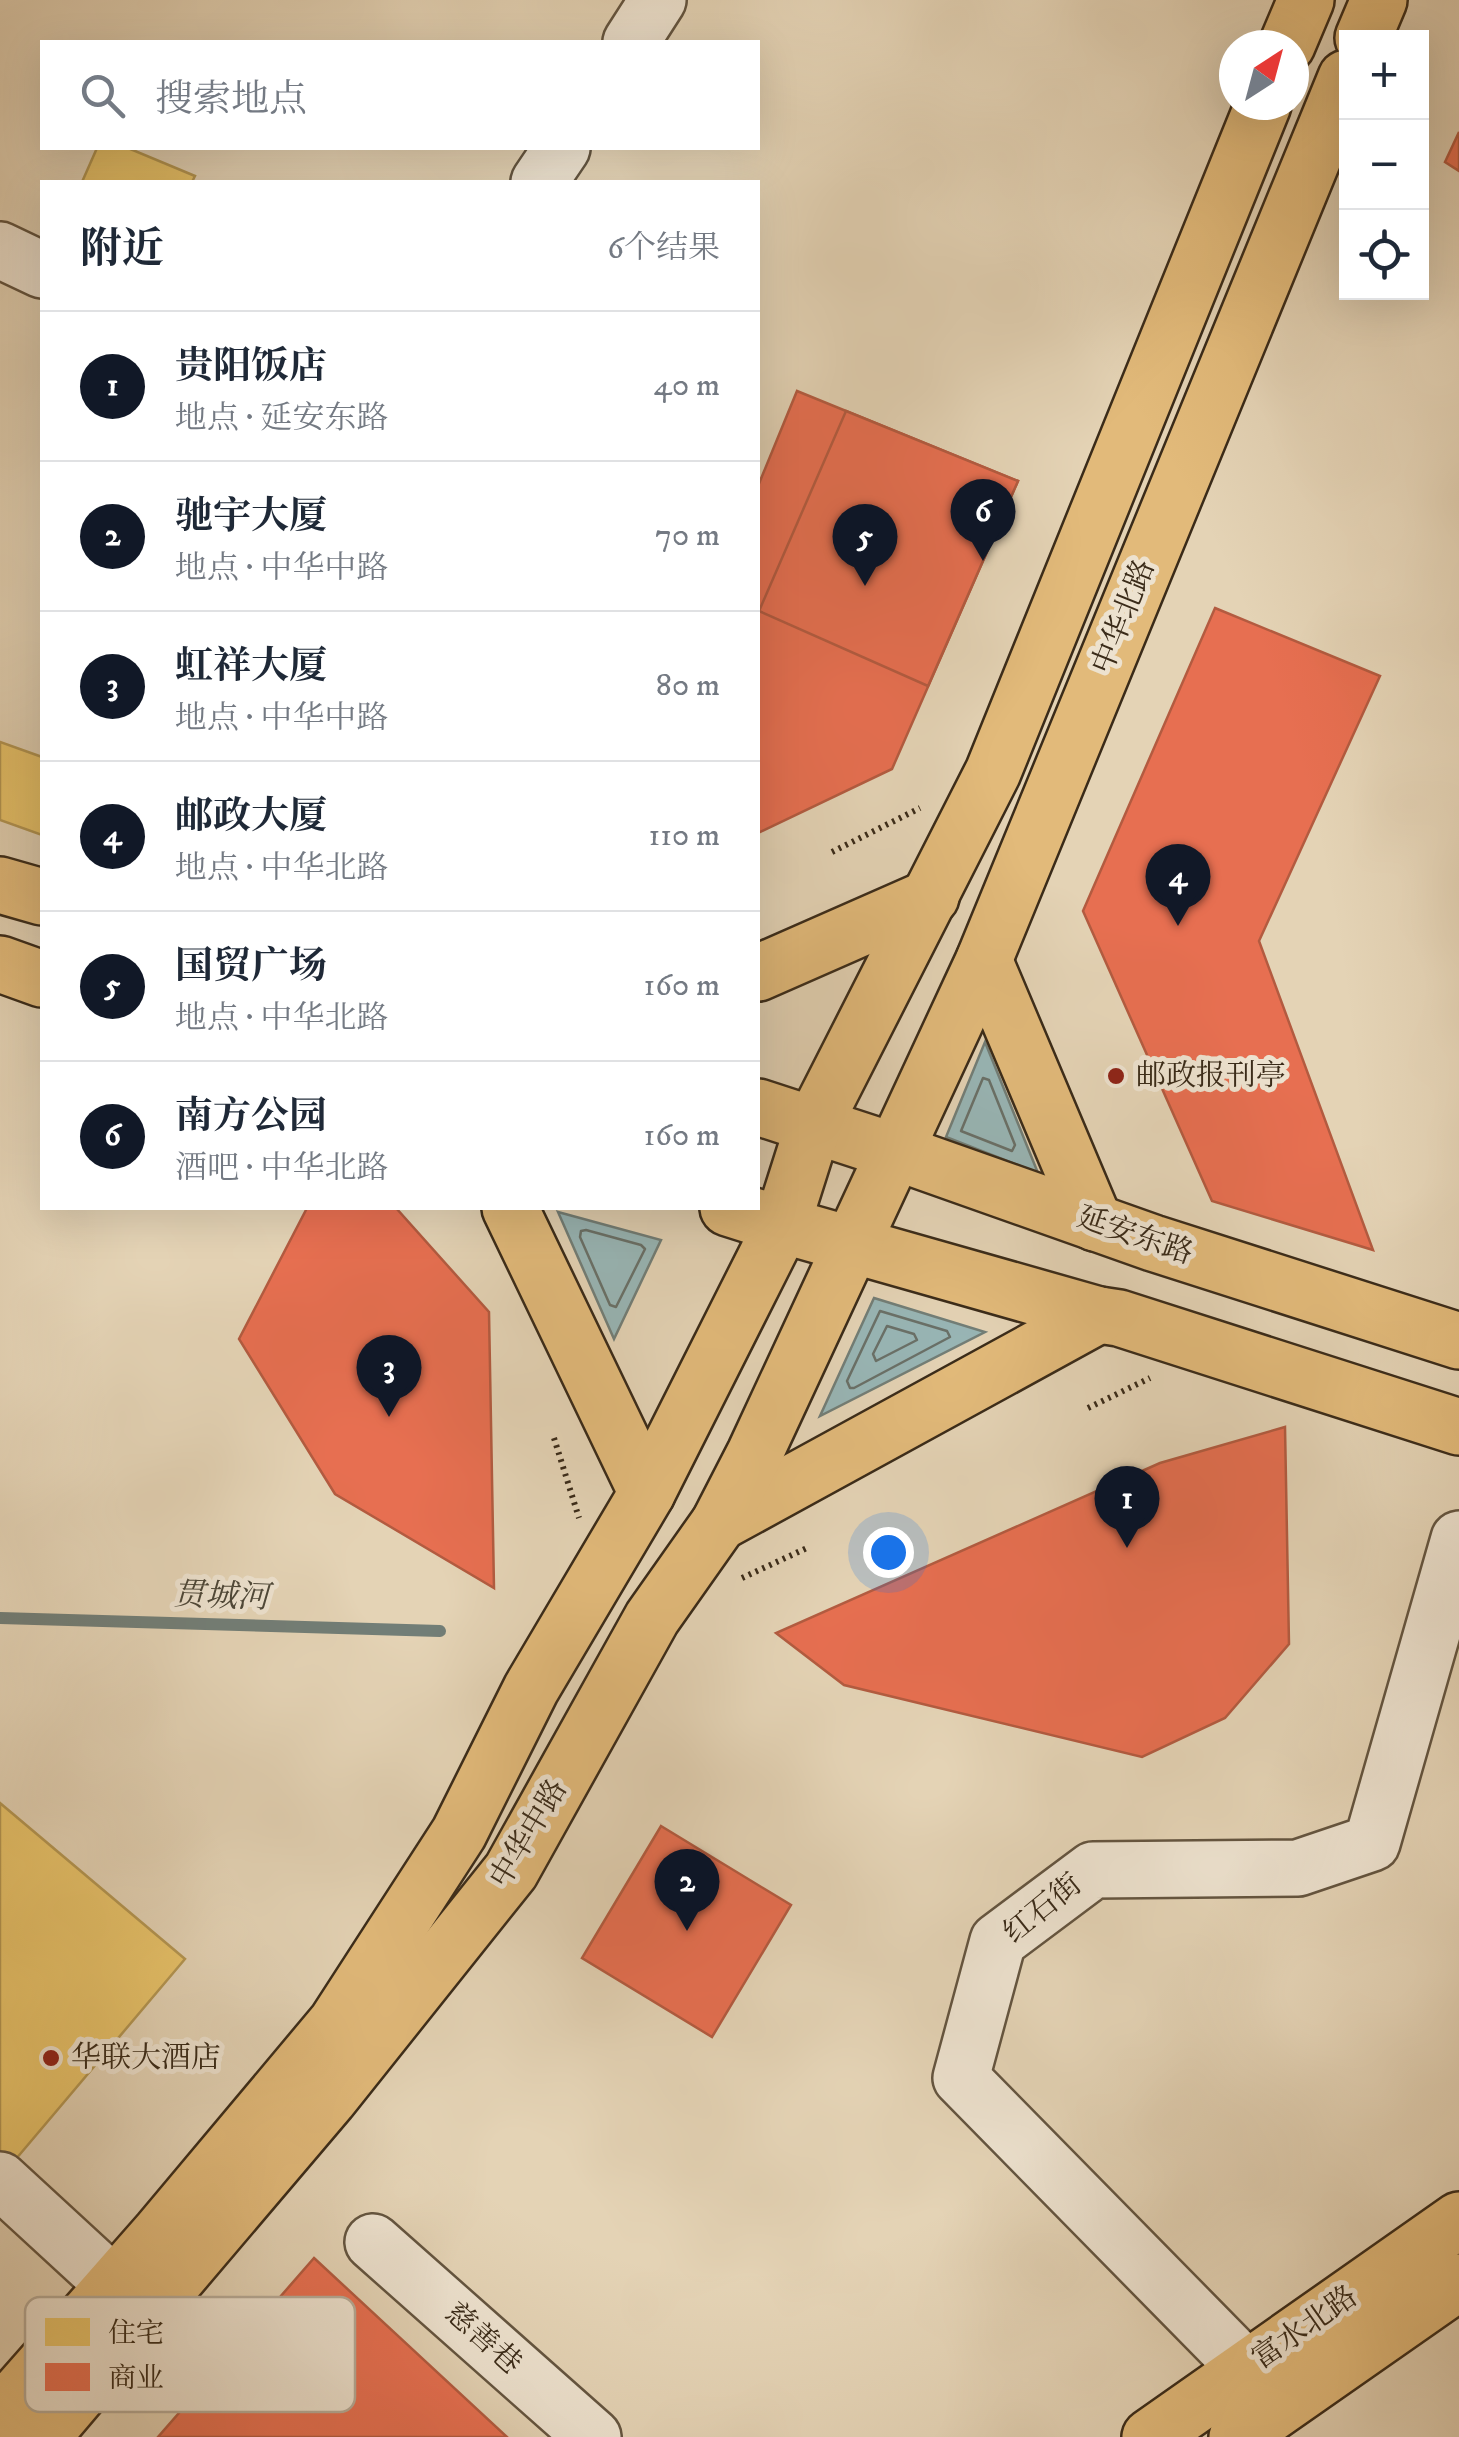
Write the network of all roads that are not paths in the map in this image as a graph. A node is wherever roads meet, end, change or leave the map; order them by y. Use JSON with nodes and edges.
{"nodes":[{"id":1,"x":658,"y":0,"type":"edge"},
{"id":2,"x":1306,"y":0,"type":"edge"},
{"id":3,"x":1378,"y":0,"type":"edge"},
{"id":4,"x":1294,"y":30,"type":"edge"},
{"id":5,"x":1366,"y":30,"type":"edge"},
{"id":6,"x":632,"y":40,"type":"edge"},
{"id":7,"x":1339,"y":95,"type":"edge"},
{"id":8,"x":1257,"y":120,"type":"edge"},
{"id":9,"x":561,"y":150,"type":"edge"},
{"id":10,"x":541,"y":180,"type":"edge"},
{"id":11,"x":0,"y":250,"type":"edge"},
{"id":12,"x":40,"y":269,"type":"edge"},
{"id":13,"x":0,"y":885,"type":"edge"},
{"id":14,"x":40,"y":896,"type":"edge"},
{"id":15,"x":931,"y":896,"type":"junction"},
{"id":16,"x":984,"y":960,"type":"junction"},
{"id":17,"x":0,"y":964,"type":"edge"},
{"id":18,"x":760,"y":971,"type":"edge"},
{"id":19,"x":40,"y":977,"type":"edge"},
{"id":20,"x":760,"y":1108,"type":"edge"},
{"id":21,"x":814,"y":1124,"type":"junction"},
{"id":22,"x":894,"y":1152,"type":"junction"},
{"id":23,"x":511,"y":1210,"type":"edge"},
{"id":24,"x":734,"y":1210,"type":"edge"},
{"id":25,"x":1095,"y":1223,"type":"junction"},
{"id":26,"x":782,"y":1226,"type":"junction"},
{"id":27,"x":851,"y":1243,"type":"junction"},
{"id":28,"x":1099,"y":1314,"type":"junction"},
{"id":29,"x":1459,"y":1341,"type":"edge"},
{"id":30,"x":1459,"y":1427,"type":"edge"},
{"id":31,"x":646,"y":1493,"type":"junction"},
{"id":32,"x":720,"y":1523,"type":"junction"},
{"id":33,"x":1459,"y":1538,"type":"edge"},
{"id":34,"x":0,"y":2180,"type":"edge"},
{"id":35,"x":1459,"y":2220,"type":"edge"},
{"id":36,"x":373,"y":2242,"type":"dead end"},
{"id":37,"x":1459,"y":2282,"type":"edge"},
{"id":38,"x":114,"y":2286,"type":"junction"},
{"id":39,"x":104,"y":2297,"type":"edge"},
{"id":40,"x":161,"y":2297,"type":"edge"},
{"id":41,"x":1247,"y":2369,"type":"junction"},
{"id":42,"x":25,"y":2387,"type":"edge"},
{"id":43,"x":63,"y":2412,"type":"edge"},
{"id":44,"x":0,"y":2416,"type":"edge"},
{"id":45,"x":42,"y":2437,"type":"edge"},
{"id":46,"x":592,"y":2437,"type":"edge"},
{"id":47,"x":1150,"y":2437,"type":"edge"},
{"id":48,"x":1236,"y":2437,"type":"edge"}],
"edges":[{"from":1,"to":6,"type":"street"},
{"from":2,"to":4,"type":"main road"},
{"from":3,"to":5,"type":"main road"},
{"from":7,"to":16,"type":"main road","name":"中华北路"},
{"from":8,"to":15,"type":"main road"},
{"from":9,"to":10,"type":"street"},
{"from":11,"to":12,"type":"street"},
{"from":13,"to":14,"type":"main road"},
{"from":15,"to":18,"type":"main road"},
{"from":15,"to":21,"type":"main road"},
{"from":16,"to":22,"type":"main road","name":"中华北路"},
{"from":16,"to":25,"type":"main road"},
{"from":17,"to":19,"type":"main road"},
{"from":20,"to":21,"type":"main road","name":"延安东路"},
{"from":21,"to":22,"type":"main road","name":"延安东路"},
{"from":21,"to":26,"type":"main road","name":"中华中路"},
{"from":22,"to":25,"type":"main road","name":"延安东路"},
{"from":22,"to":27,"type":"main road","name":"中华中路"},
{"from":23,"to":31,"type":"main road"},
{"from":24,"to":26,"type":"main road"},
{"from":25,"to":29,"type":"main road","name":"延安东路"},
{"from":26,"to":27,"type":"main road"},
{"from":26,"to":31,"type":"main road","name":"中华中路"},
{"from":27,"to":28,"type":"main road"},
{"from":27,"to":32,"type":"main road","name":"中华中路"},
{"from":28,"to":30,"type":"main road"},
{"from":28,"to":32,"type":"main road"},
{"from":31,"to":38,"type":"main road","name":"中华中路"},
{"from":32,"to":40,"type":"main road","name":"中华中路"},
{"from":33,"to":41,"type":"street","name":"红石街"},
{"from":34,"to":38,"type":"street"},
{"from":35,"to":41,"type":"main road","name":"富水北路"},
{"from":36,"to":46,"type":"street","name":"慈善巷"},
{"from":37,"to":48,"type":"main road","name":"富水北路"},
{"from":38,"to":39,"type":"main road","name":"中华中路"},
{"from":41,"to":47,"type":"main road","name":"富水北路"},
{"from":42,"to":44,"type":"main road","name":"中华中路"},
{"from":43,"to":45,"type":"main road","name":"中华中路"}]}
